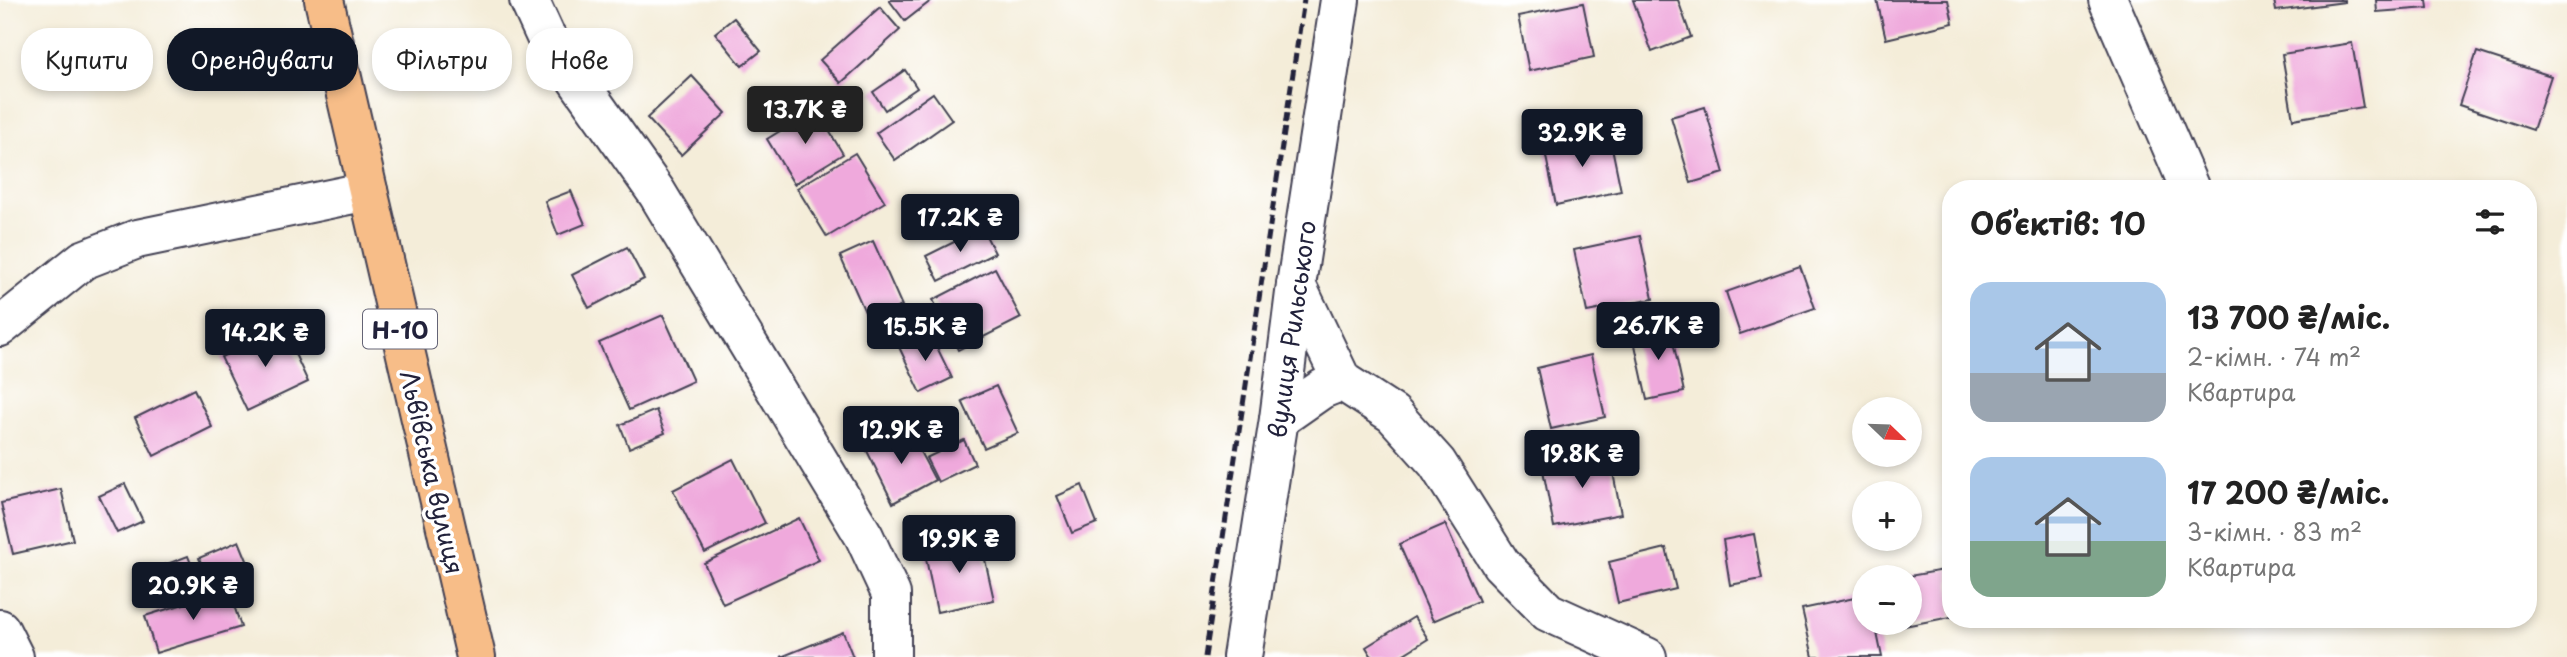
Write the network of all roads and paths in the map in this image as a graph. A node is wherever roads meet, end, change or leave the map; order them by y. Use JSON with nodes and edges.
{"nodes":[{"id":1,"x":324,"y":0,"type":"edge"},
{"id":2,"x":529,"y":0,"type":"edge"},
{"id":3,"x":1340,"y":0,"type":"edge"},
{"id":4,"x":2108,"y":0,"type":"edge"},
{"id":5,"x":2186,"y":180,"type":"edge"},
{"id":6,"x":368,"y":191,"type":"junction"},
{"id":7,"x":1296,"y":285,"type":"junction"},
{"id":8,"x":0,"y":327,"type":"edge"},
{"id":9,"x":1342,"y":381,"type":"junction"},
{"id":10,"x":1279,"y":419,"type":"junction"},
{"id":11,"x":0,"y":629,"type":"edge"},
{"id":12,"x":14,"y":657,"type":"edge"},
{"id":13,"x":476,"y":657,"type":"edge"},
{"id":14,"x":891,"y":657,"type":"edge"},
{"id":15,"x":1242,"y":657,"type":"edge"},
{"id":16,"x":1647,"y":657,"type":"edge"}],
"edges":[{"from":1,"to":6,"type":"main road","name":"Львівська вулиця","number":"Н-10"},
{"from":2,"to":14,"type":"street"},
{"from":3,"to":7,"type":"street","name":"вулиця Рильського"},
{"from":4,"to":5,"type":"street"},
{"from":6,"to":8,"type":"street"},
{"from":6,"to":13,"type":"main road","name":"Львівська вулиця","number":"Н-10"},
{"from":7,"to":9,"type":"street"},
{"from":7,"to":10,"type":"street","name":"вулиця Рильського"},
{"from":9,"to":10,"type":"street"},
{"from":9,"to":16,"type":"street"},
{"from":10,"to":15,"type":"street","name":"вулиця Рильського"},
{"from":11,"to":12,"type":"street"}]}
